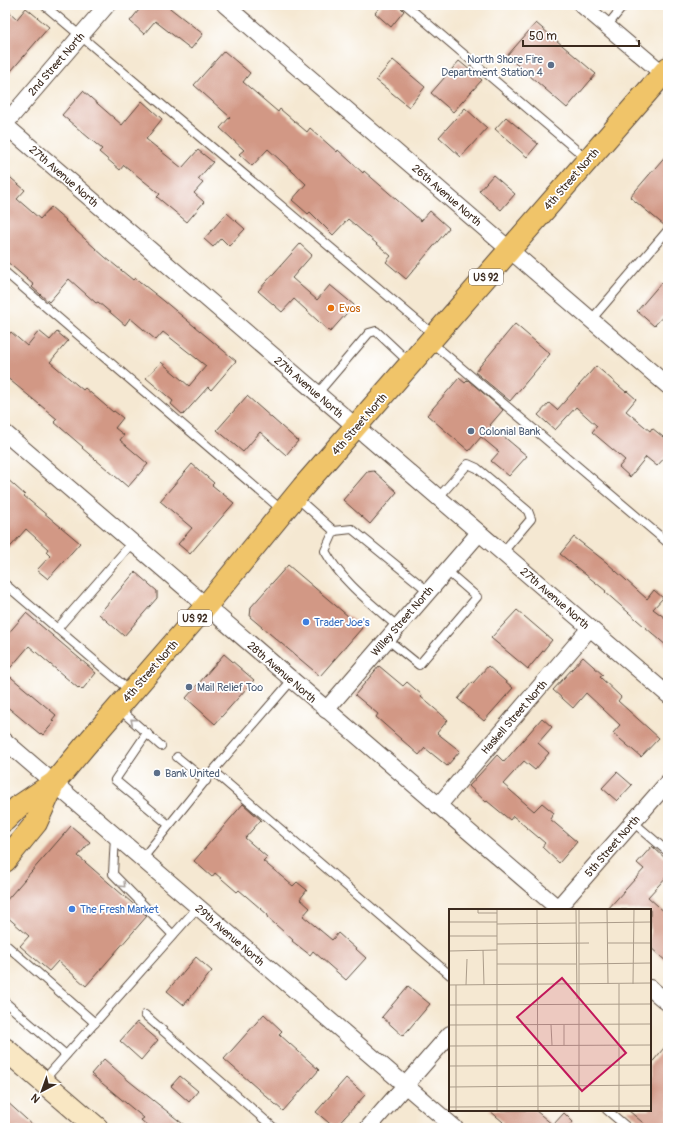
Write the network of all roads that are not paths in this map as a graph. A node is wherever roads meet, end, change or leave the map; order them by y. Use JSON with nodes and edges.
{"nodes":[{"id":1,"x":44,"y":5,"type":"edge"},
{"id":2,"x":107,"y":5,"type":"edge"},
{"id":3,"x":225,"y":5,"type":"edge"},
{"id":4,"x":406,"y":5,"type":"edge"},
{"id":5,"x":582,"y":5,"type":"edge"},
{"id":6,"x":624,"y":5,"type":"edge"},
{"id":7,"x":607,"y":26,"type":"junction"},
{"id":8,"x":80,"y":36,"type":"junction"},
{"id":9,"x":666,"y":73,"type":"edge"},
{"id":10,"x":5,"y":124,"type":"edge"},
{"id":11,"x":588,"y":160,"type":"junction"},
{"id":12,"x":667,"y":232,"type":"edge"},
{"id":13,"x":510,"y":250,"type":"junction"},
{"id":14,"x":5,"y":272,"type":"edge"},
{"id":15,"x":591,"y":320,"type":"junction"},
{"id":16,"x":433,"y":339,"type":"junction"},
{"id":17,"x":411,"y":363,"type":"junction"},
{"id":18,"x":668,"y":386,"type":"edge"},
{"id":19,"x":317,"y":394,"type":"junction"},
{"id":20,"x":356,"y":427,"type":"junction"},
{"id":21,"x":5,"y":434,"type":"edge"},
{"id":22,"x":438,"y":498,"type":"junction"},
{"id":23,"x":290,"y":504,"type":"junction"},
{"id":24,"x":334,"y":531,"type":"junction"},
{"id":25,"x":479,"y":532,"type":"junction"},
{"id":26,"x":132,"y":543,"type":"junction"},
{"id":27,"x":668,"y":543,"type":"edge"},
{"id":28,"x":502,"y":553,"type":"junction"},
{"id":29,"x":446,"y":570,"type":"junction"},
{"id":30,"x":5,"y":584,"type":"edge"},
{"id":31,"x":428,"y":591,"type":"junction"},
{"id":32,"x":206,"y":606,"type":"junction"},
{"id":33,"x":398,"y":627,"type":"junction"},
{"id":34,"x":590,"y":628,"type":"junction"},
{"id":35,"x":57,"y":629,"type":"junction"},
{"id":36,"x":387,"y":639,"type":"junction"},
{"id":37,"x":292,"y":680,"type":"junction"},
{"id":38,"x":668,"y":695,"type":"edge"},
{"id":39,"x":125,"y":700,"type":"junction"},
{"id":40,"x":326,"y":710,"type":"junction"},
{"id":41,"x":147,"y":733,"type":"junction"},
{"id":42,"x":5,"y":741,"type":"edge"},
{"id":43,"x":161,"y":746,"type":"dead end"},
{"id":44,"x":177,"y":757,"type":"dead end"},
{"id":45,"x":214,"y":772,"type":"junction"},
{"id":46,"x":206,"y":781,"type":"junction"},
{"id":47,"x":668,"y":782,"type":"edge"},
{"id":48,"x":54,"y":783,"type":"junction"},
{"id":49,"x":438,"y":806,"type":"junction"},
{"id":50,"x":5,"y":820,"type":"edge"},
{"id":51,"x":633,"y":822,"type":"junction"},
{"id":52,"x":169,"y":826,"type":"junction"},
{"id":53,"x":115,"y":836,"type":"junction"},
{"id":54,"x":668,"y":852,"type":"edge"},
{"id":55,"x":142,"y":859,"type":"junction"},
{"id":56,"x":5,"y":861,"type":"edge"},
{"id":57,"x":198,"y":907,"type":"junction"},
{"id":58,"x":557,"y":909,"type":"edge"},
{"id":59,"x":173,"y":935,"type":"junction"},
{"id":60,"x":5,"y":944,"type":"edge"},
{"id":61,"x":449,"y":974,"type":"edge"},
{"id":62,"x":651,"y":989,"type":"edge"},
{"id":63,"x":5,"y":1002,"type":"edge"},
{"id":64,"x":668,"y":1003,"type":"edge"},
{"id":65,"x":144,"y":1015,"type":"dead end"},
{"id":66,"x":95,"y":1023,"type":"junction"},
{"id":67,"x":449,"y":1035,"type":"edge"},
{"id":68,"x":5,"y":1049,"type":"edge"},
{"id":69,"x":66,"y":1055,"type":"junction"},
{"id":70,"x":43,"y":1081,"type":"junction"},
{"id":71,"x":406,"y":1086,"type":"junction"},
{"id":72,"x":609,"y":1111,"type":"edge"},
{"id":73,"x":97,"y":1128,"type":"edge"},
{"id":74,"x":274,"y":1128,"type":"edge"},
{"id":75,"x":368,"y":1128,"type":"edge"},
{"id":76,"x":455,"y":1128,"type":"edge"},
{"id":77,"x":628,"y":1128,"type":"edge"}],
"edges":[{"from":1,"to":8,"type":"lane"},
{"from":2,"to":8,"type":"street","name":"2nd Street North"},
{"from":3,"to":13,"type":"street","name":"26th Avenue North"},
{"from":4,"to":11,"type":"lane"},
{"from":5,"to":7,"type":"street"},
{"from":6,"to":7,"type":"lane"},
{"from":7,"to":9,"type":"street"},
{"from":8,"to":10,"type":"street","name":"2nd Street North"},
{"from":8,"to":16,"type":"lane"},
{"from":9,"to":11,"type":"main road","name":"4th Street North","number":"US 92"},
{"from":10,"to":19,"type":"street","name":"27th Avenue North"},
{"from":11,"to":13,"type":"main road","name":"4th Street North","number":"US 92"},
{"from":12,"to":15,"type":"lane"},
{"from":13,"to":15,"type":"street","name":"26th Avenue North"},
{"from":13,"to":16,"type":"main road","name":"4th Street North","number":"US 92"},
{"from":14,"to":23,"type":"lane"},
{"from":15,"to":18,"type":"street","name":"26th Avenue North"},
{"from":16,"to":17,"type":"main road","name":"4th Street North","number":"US 92"},
{"from":16,"to":27,"type":"lane"},
{"from":17,"to":19,"type":"lane"},
{"from":17,"to":20,"type":"main road","name":"4th Street North","number":"US 92"},
{"from":19,"to":20,"type":"street","name":"27th Avenue North"},
{"from":20,"to":22,"type":"street","name":"27th Avenue North"},
{"from":20,"to":23,"type":"main road","name":"4th Street North","number":"US 92"},
{"from":21,"to":26,"type":"street","name":"28th Avenue North"},
{"from":22,"to":25,"type":"street","name":"27th Avenue North"},
{"from":22,"to":28,"type":"lane"},
{"from":23,"to":24,"type":"lane"},
{"from":23,"to":32,"type":"main road","name":"4th Street North","number":"US 92"},
{"from":24,"to":31,"type":"lane"},
{"from":24,"to":33,"type":"lane"},
{"from":25,"to":28,"type":"street","name":"27th Avenue North"},
{"from":25,"to":29,"type":"street","name":"Willey Street North"},
{"from":26,"to":32,"type":"street","name":"28th Avenue North"},
{"from":26,"to":35,"type":"lane"},
{"from":28,"to":34,"type":"street","name":"27th Avenue North"},
{"from":29,"to":31,"type":"street","name":"Willey Street North"},
{"from":29,"to":36,"type":"lane"},
{"from":30,"to":35,"type":"lane"},
{"from":31,"to":33,"type":"street","name":"Willey Street North"},
{"from":32,"to":37,"type":"street","name":"28th Avenue North"},
{"from":32,"to":39,"type":"main road","name":"4th Street North","number":"US 92"},
{"from":33,"to":36,"type":"street","name":"Willey Street North"},
{"from":34,"to":38,"type":"street","name":"27th Avenue North"},
{"from":34,"to":49,"type":"street","name":"Haskell Street North"},
{"from":35,"to":39,"type":"lane"},
{"from":36,"to":40,"type":"street","name":"Willey Street North"},
{"from":37,"to":40,"type":"street","name":"28th Avenue North"},
{"from":37,"to":45,"type":"lane"},
{"from":41,"to":39,"type":"lane","one_way":true},
{"from":39,"to":48,"type":"main road","name":"4th Street North","number":"US 92"},
{"from":40,"to":49,"type":"street","name":"28th Avenue North"},
{"from":41,"to":43,"type":"lane"},
{"from":41,"to":52,"type":"lane"},
{"from":42,"to":48,"type":"street","name":"29th Avenue North"},
{"from":44,"to":46,"type":"lane"},
{"from":45,"to":46,"type":"lane"},
{"from":45,"to":61,"type":"lane"},
{"from":46,"to":52,"type":"lane"},
{"from":47,"to":51,"type":"street","name":"5th Street North"},
{"from":48,"to":50,"type":"main road","name":"4th Street North","number":"US 92"},
{"from":48,"to":53,"type":"street","name":"29th Avenue North"},
{"from":48,"to":56,"type":"main road","name":"4th Street North","number":"US 92"},
{"from":49,"to":58,"type":"street","name":"28th Avenue North"},
{"from":51,"to":54,"type":"lane"},
{"from":51,"to":58,"type":"street","name":"5th Street North"},
{"from":52,"to":55,"type":"lane"},
{"from":53,"to":55,"type":"street","name":"29th Avenue North"},
{"from":53,"to":59,"type":"lane","one_way":true},
{"from":55,"to":57,"type":"street","name":"29th Avenue North"},
{"from":57,"to":59,"type":"lane"},
{"from":57,"to":71,"type":"street","name":"29th Avenue North"},
{"from":59,"to":66,"type":"lane"},
{"from":60,"to":66,"type":"lane"},
{"from":62,"to":64,"type":"street"},
{"from":63,"to":69,"type":"lane"},
{"from":65,"to":74,"type":"lane"},
{"from":66,"to":69,"type":"lane"},
{"from":67,"to":71,"type":"street"},
{"from":68,"to":70,"type":"street"},
{"from":69,"to":70,"type":"lane"},
{"from":70,"to":73,"type":"street"},
{"from":71,"to":75,"type":"street"},
{"from":71,"to":76,"type":"street","name":"29th Avenue North"},
{"from":72,"to":77,"type":"lane"}]}
